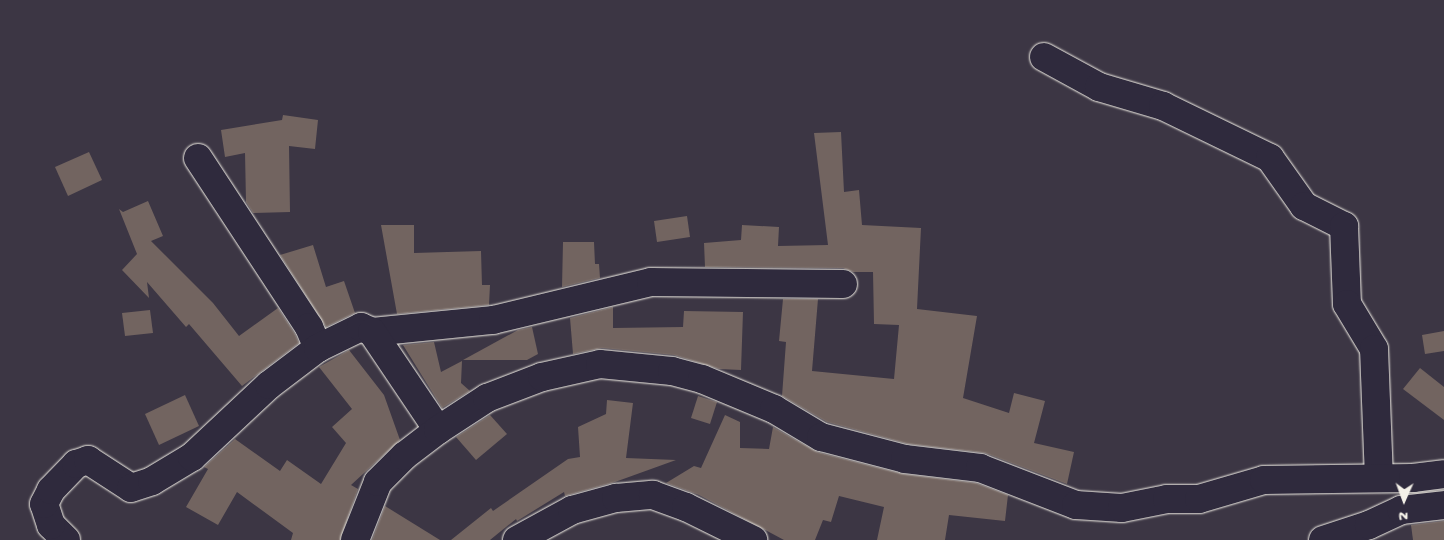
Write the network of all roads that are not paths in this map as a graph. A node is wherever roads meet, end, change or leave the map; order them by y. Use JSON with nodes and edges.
{"nodes":[{"id":1,"x":1044,"y":57,"type":"dead end"},
{"id":2,"x":198,"y":158,"type":"dead end"},
{"id":3,"x":843,"y":284,"type":"dead end"},
{"id":4,"x":372,"y":332,"type":"junction"},
{"id":5,"x":318,"y":348,"type":"junction"},
{"id":6,"x":438,"y":430,"type":"junction"},
{"id":7,"x":1444,"y":474,"type":"edge"},
{"id":8,"x":1379,"y":478,"type":"junction"},
{"id":9,"x":1444,"y":505,"type":"edge"},
{"id":10,"x":66,"y":540,"type":"edge"},
{"id":11,"x":355,"y":540,"type":"edge"},
{"id":12,"x":517,"y":540,"type":"edge"},
{"id":13,"x":753,"y":540,"type":"edge"},
{"id":14,"x":1323,"y":540,"type":"edge"}],
"edges":[{"from":1,"to":8,"type":"street"},
{"from":2,"to":5,"type":"street"},
{"from":3,"to":4,"type":"street"},
{"from":4,"to":5,"type":"street"},
{"from":4,"to":6,"type":"street"},
{"from":5,"to":10,"type":"street"},
{"from":6,"to":8,"type":"street"},
{"from":6,"to":11,"type":"street"},
{"from":7,"to":8,"type":"street"},
{"from":9,"to":14,"type":"street"},
{"from":12,"to":13,"type":"street"}]}
